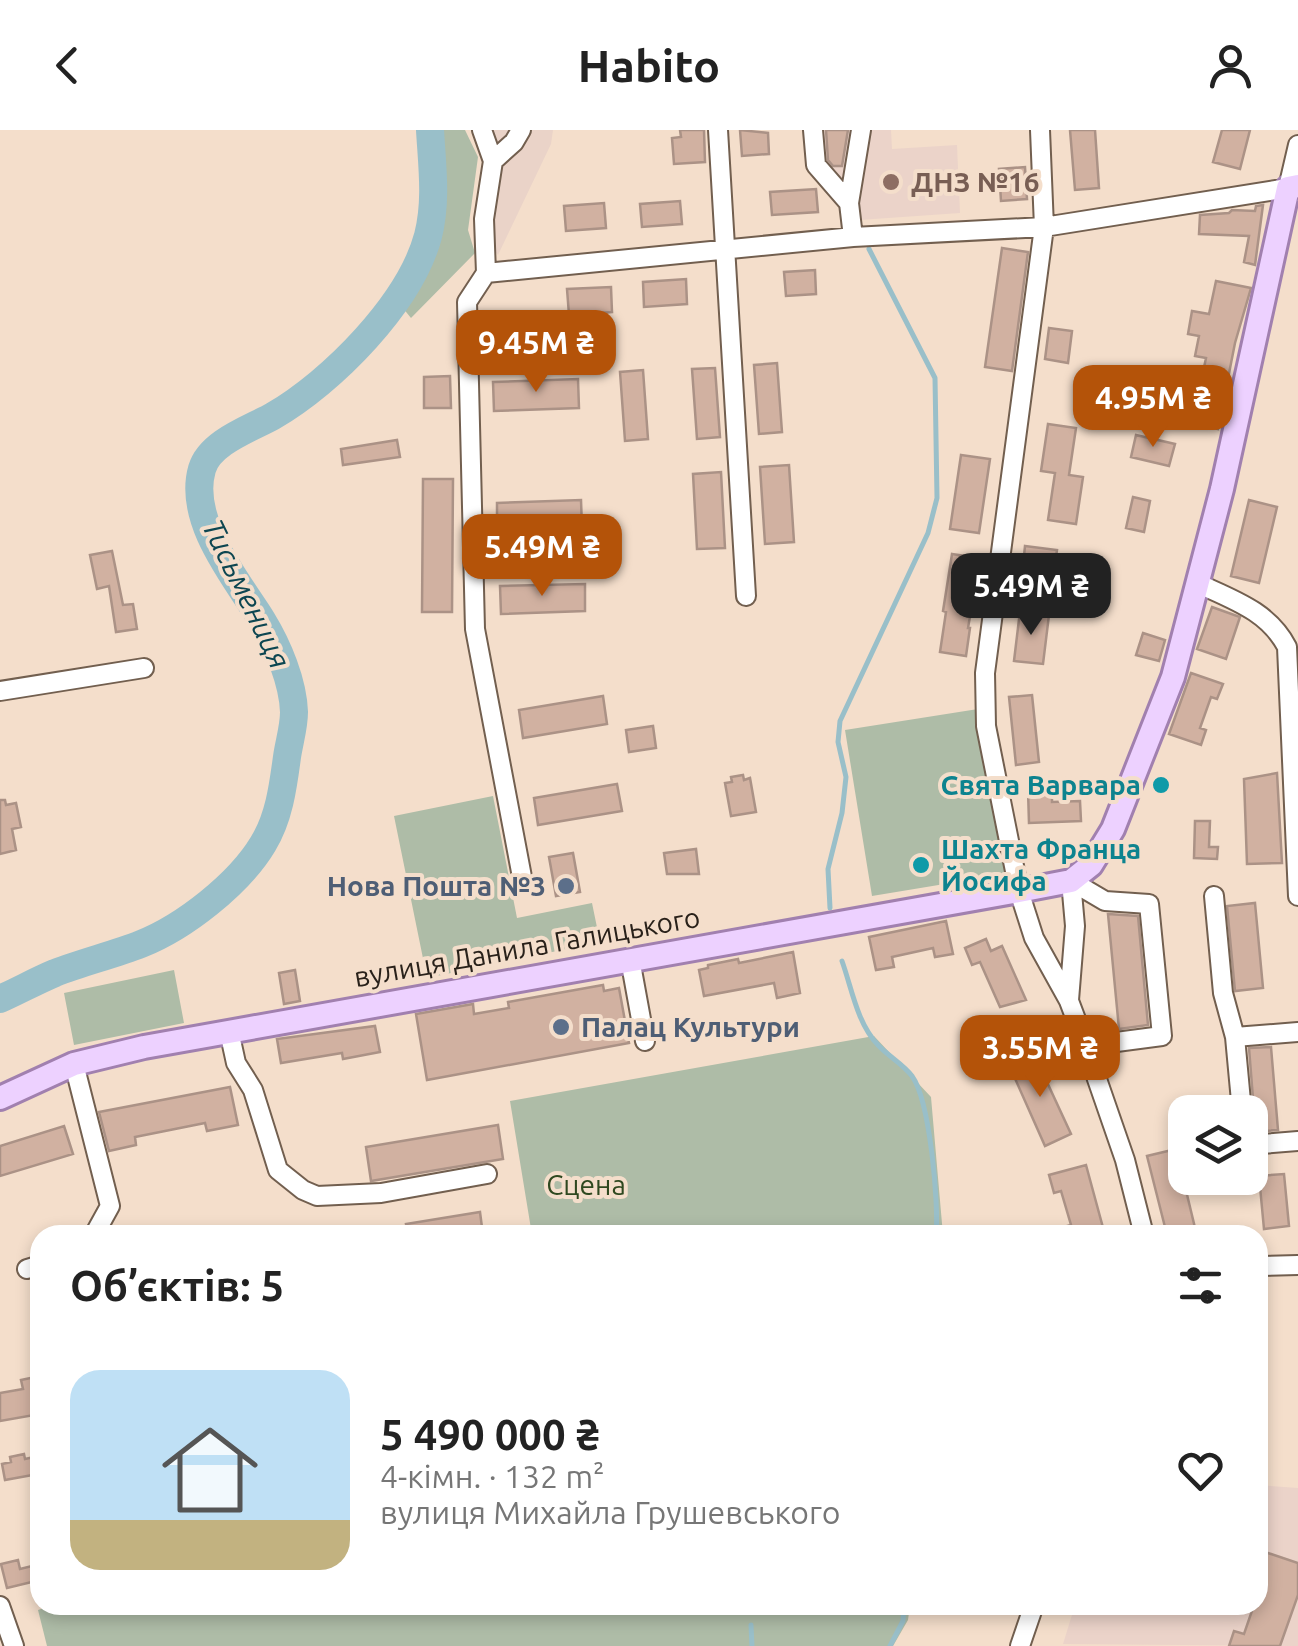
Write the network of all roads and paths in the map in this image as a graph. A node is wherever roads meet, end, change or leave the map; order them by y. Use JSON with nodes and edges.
{"nodes":[{"id":1,"x":482,"y":130,"type":"edge"},
{"id":2,"x":521,"y":130,"type":"edge"},
{"id":3,"x":718,"y":130,"type":"edge"},
{"id":4,"x":814,"y":130,"type":"edge"},
{"id":5,"x":861,"y":130,"type":"edge"},
{"id":6,"x":1040,"y":130,"type":"edge"},
{"id":7,"x":1298,"y":145,"type":"edge"},
{"id":8,"x":493,"y":160,"type":"junction"},
{"id":9,"x":1293,"y":187,"type":"edge"},
{"id":10,"x":849,"y":203,"type":"junction"},
{"id":11,"x":1044,"y":226,"type":"junction"},
{"id":12,"x":853,"y":237,"type":"junction"},
{"id":13,"x":724,"y":249,"type":"junction"},
{"id":14,"x":486,"y":273,"type":"junction"},
{"id":15,"x":1199,"y":584,"type":"junction"},
{"id":16,"x":746,"y":596,"type":"dead end"},
{"id":17,"x":144,"y":668,"type":"dead end"},
{"id":18,"x":0,"y":691,"type":"edge"},
{"id":19,"x":1295,"y":706,"type":"edge"},
{"id":20,"x":522,"y":876,"type":"dead end"},
{"id":21,"x":1071,"y":881,"type":"junction"},
{"id":22,"x":1298,"y":885,"type":"edge"},
{"id":23,"x":1019,"y":890,"type":"junction"},
{"id":24,"x":1214,"y":896,"type":"dead end"},
{"id":25,"x":1298,"y":896,"type":"edge"},
{"id":26,"x":630,"y":959,"type":"junction"},
{"id":27,"x":1069,"y":1001,"type":"junction"},
{"id":28,"x":229,"y":1031,"type":"junction"},
{"id":29,"x":1298,"y":1032,"type":"edge"},
{"id":30,"x":1235,"y":1038,"type":"junction"},
{"id":31,"x":645,"y":1041,"type":"dead end"},
{"id":32,"x":1086,"y":1046,"type":"junction"},
{"id":33,"x":74,"y":1064,"type":"junction"},
{"id":34,"x":1240,"y":1095,"type":"edge"},
{"id":35,"x":0,"y":1098,"type":"edge"},
{"id":36,"x":1298,"y":1142,"type":"edge"},
{"id":37,"x":1268,"y":1144,"type":"edge"},
{"id":38,"x":486,"y":1174,"type":"dead end"},
{"id":39,"x":100,"y":1225,"type":"edge"},
{"id":40,"x":1142,"y":1225,"type":"edge"},
{"id":41,"x":1298,"y":1265,"type":"edge"},
{"id":42,"x":1268,"y":1266,"type":"edge"},
{"id":43,"x":0,"y":1606,"type":"edge"},
{"id":44,"x":1031,"y":1615,"type":"edge"},
{"id":45,"x":14,"y":1646,"type":"edge"},
{"id":46,"x":1020,"y":1646,"type":"edge"}],
"edges":[{"from":1,"to":8,"type":"street"},
{"from":2,"to":8,"type":"street"},
{"from":3,"to":13,"type":"street"},
{"from":4,"to":10,"type":"street"},
{"from":5,"to":10,"type":"street"},
{"from":6,"to":11,"type":"street"},
{"from":7,"to":9,"type":"street"},
{"from":8,"to":14,"type":"street"},
{"from":9,"to":11,"type":"street"},
{"from":9,"to":15,"type":"main road"},
{"from":10,"to":12,"type":"street"},
{"from":11,"to":12,"type":"street"},
{"from":11,"to":23,"type":"street"},
{"from":12,"to":13,"type":"street"},
{"from":13,"to":14,"type":"street"},
{"from":13,"to":16,"type":"street"},
{"from":14,"to":20,"type":"street"},
{"from":15,"to":19,"type":"street"},
{"from":15,"to":21,"type":"main road"},
{"from":17,"to":18,"type":"street"},
{"from":19,"to":22,"type":"street"},
{"from":21,"to":23,"type":"main road","name":"вулиця Данила Галицького"},
{"from":21,"to":27,"type":"street"},
{"from":21,"to":32,"type":"street"},
{"from":22,"to":25,"type":"street"},
{"from":23,"to":26,"type":"main road","name":"вулиця Данила Галицького"},
{"from":23,"to":27,"type":"street"},
{"from":24,"to":30,"type":"street"},
{"from":26,"to":28,"type":"main road","name":"вулиця Данила Галицького"},
{"from":26,"to":31,"type":"street"},
{"from":27,"to":32,"type":"street"},
{"from":28,"to":33,"type":"main road","name":"вулиця Данила Галицького"},
{"from":28,"to":38,"type":"street"},
{"from":29,"to":30,"type":"street"},
{"from":30,"to":34,"type":"street"},
{"from":32,"to":40,"type":"street"},
{"from":33,"to":35,"type":"main road","name":"вулиця Данила Галицького"},
{"from":33,"to":39,"type":"street"},
{"from":36,"to":37,"type":"street"},
{"from":41,"to":42,"type":"street"},
{"from":43,"to":45,"type":"street"},
{"from":44,"to":46,"type":"street"}]}
